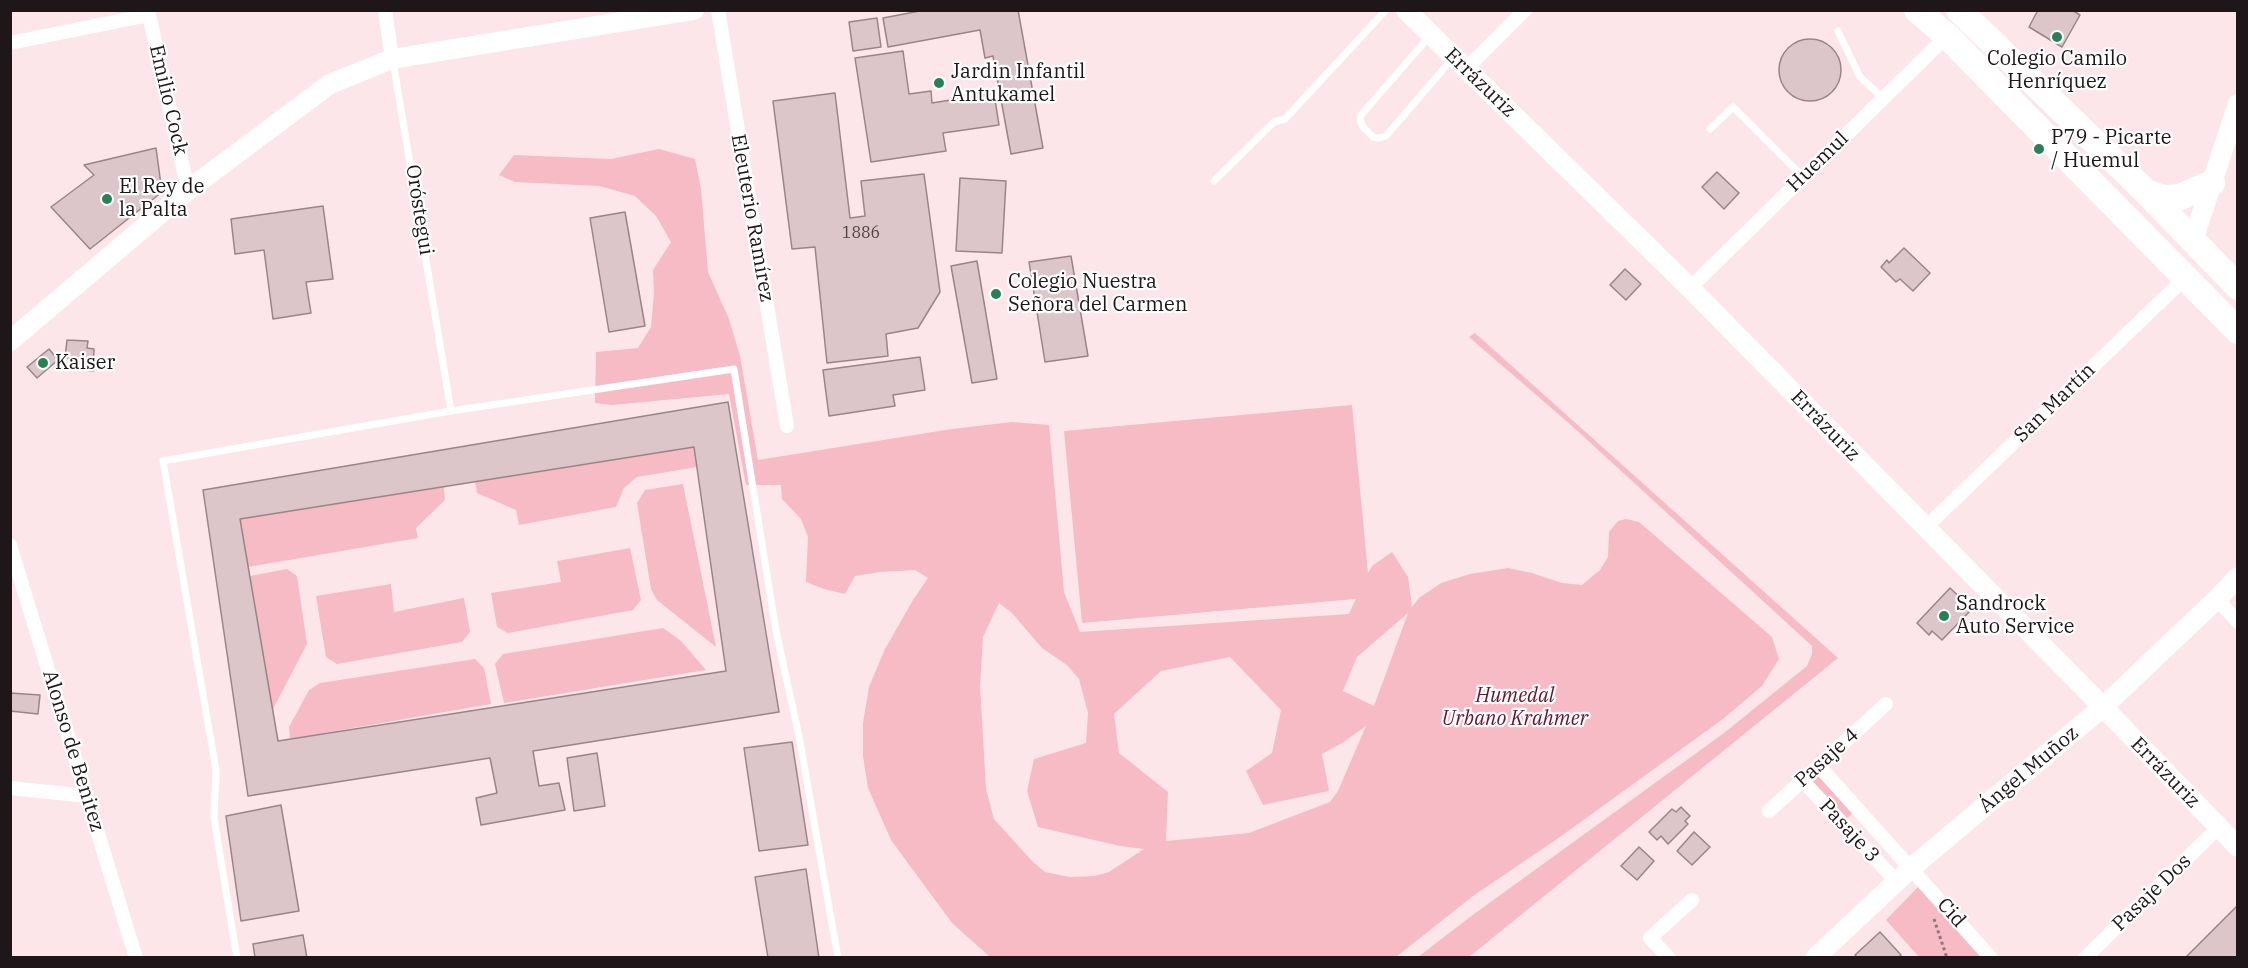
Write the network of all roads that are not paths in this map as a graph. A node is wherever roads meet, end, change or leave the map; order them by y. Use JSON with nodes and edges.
{"nodes":[{"id":1,"x":385,"y":10,"type":"edge"},
{"id":2,"x":694,"y":10,"type":"edge"},
{"id":3,"x":718,"y":10,"type":"edge"},
{"id":4,"x":1386,"y":10,"type":"edge"},
{"id":5,"x":1406,"y":10,"type":"edge"},
{"id":6,"x":1525,"y":10,"type":"edge"},
{"id":7,"x":1917,"y":10,"type":"edge"},
{"id":8,"x":1959,"y":10,"type":"edge"},
{"id":9,"x":149,"y":13,"type":"edge"},
{"id":10,"x":1838,"y":32,"type":"dead end"},
{"id":11,"x":1431,"y":35,"type":"junction"},
{"id":12,"x":1947,"y":36,"type":"junction"},
{"id":13,"x":10,"y":43,"type":"edge"},
{"id":14,"x":392,"y":58,"type":"junction"},
{"id":15,"x":1459,"y":64,"type":"junction"},
{"id":16,"x":1883,"y":98,"type":"junction"},
{"id":17,"x":2238,"y":104,"type":"edge"},
{"id":18,"x":1710,"y":129,"type":"dead end"},
{"id":19,"x":1803,"y":177,"type":"junction"},
{"id":20,"x":1215,"y":181,"type":"dead end"},
{"id":21,"x":2212,"y":183,"type":"junction"},
{"id":22,"x":188,"y":190,"type":"junction"},
{"id":23,"x":2146,"y":192,"type":"junction"},
{"id":24,"x":2193,"y":240,"type":"junction"},
{"id":25,"x":2192,"y":284,"type":"junction"},
{"id":26,"x":2238,"y":287,"type":"edge"},
{"id":27,"x":1690,"y":288,"type":"junction"},
{"id":28,"x":2238,"y":331,"type":"edge"},
{"id":29,"x":10,"y":341,"type":"edge"},
{"id":30,"x":451,"y":411,"type":"junction"},
{"id":31,"x":787,"y":426,"type":"dead end"},
{"id":32,"x":1925,"y":528,"type":"junction"},
{"id":33,"x":10,"y":545,"type":"edge"},
{"id":34,"x":2238,"y":577,"type":"edge"},
{"id":35,"x":2217,"y":599,"type":"junction"},
{"id":36,"x":2238,"y":622,"type":"edge"},
{"id":37,"x":1886,"y":704,"type":"dead end"},
{"id":38,"x":2103,"y":707,"type":"junction"},
{"id":39,"x":1819,"y":766,"type":"junction"},
{"id":40,"x":1802,"y":780,"type":"junction"},
{"id":41,"x":10,"y":788,"type":"edge"},
{"id":42,"x":87,"y":796,"type":"junction"},
{"id":43,"x":1769,"y":811,"type":"dead end"},
{"id":44,"x":2218,"y":828,"type":"junction"},
{"id":45,"x":2238,"y":847,"type":"edge"},
{"id":46,"x":1903,"y":875,"type":"junction"},
{"id":47,"x":1692,"y":900,"type":"dead end"},
{"id":48,"x":136,"y":957,"type":"edge"},
{"id":49,"x":237,"y":957,"type":"edge"},
{"id":50,"x":838,"y":957,"type":"edge"},
{"id":51,"x":1669,"y":957,"type":"edge"},
{"id":52,"x":1815,"y":957,"type":"edge"},
{"id":53,"x":1991,"y":957,"type":"edge"},
{"id":54,"x":2085,"y":957,"type":"edge"}],
"edges":[{"from":1,"to":14,"type":"street","name":"Oróstegui"},
{"from":2,"to":14,"type":"main road"},
{"from":3,"to":31,"type":"street","name":"Eleuterio Ramírez"},
{"from":4,"to":20,"type":"lane"},
{"from":5,"to":11,"type":"main road","name":"Errázuriz"},
{"from":6,"to":15,"type":"street"},
{"from":7,"to":12,"type":"highway"},
{"from":8,"to":23,"type":"highway"},
{"from":9,"to":13,"type":"street"},
{"from":9,"to":22,"type":"street","name":"Emilio Cock"},
{"from":10,"to":16,"type":"lane"},
{"from":11,"to":15,"type":"main road","name":"Errázuriz"},
{"from":11,"to":15,"type":"lane"},
{"from":12,"to":16,"type":"street","name":"Huemul"},
{"from":12,"to":25,"type":"highway"},
{"from":14,"to":22,"type":"main road"},
{"from":14,"to":30,"type":"lane","name":"Oróstegui"},
{"from":15,"to":27,"type":"main road","name":"Errázuriz"},
{"from":16,"to":19,"type":"street","name":"Huemul"},
{"from":17,"to":21,"type":"main road"},
{"from":18,"to":19,"type":"lane"},
{"from":19,"to":27,"type":"street","name":"Huemul"},
{"from":21,"to":23,"type":"highway"},
{"from":21,"to":24,"type":"main road"},
{"from":22,"to":29,"type":"main road"},
{"from":23,"to":24,"type":"highway"},
{"from":24,"to":25,"type":"highway"},
{"from":24,"to":26,"type":"highway"},
{"from":25,"to":28,"type":"highway"},
{"from":25,"to":32,"type":"street","name":"San Martín"},
{"from":27,"to":32,"type":"main road","name":"Errázuriz"},
{"from":30,"to":49,"type":"lane"},
{"from":30,"to":50,"type":"lane"},
{"from":32,"to":38,"type":"main road","name":"Errázuriz"},
{"from":33,"to":42,"type":"street","name":"Alonso de Benitez"},
{"from":34,"to":35,"type":"main road","name":"Ángel Muñoz"},
{"from":35,"to":36,"type":"street"},
{"from":35,"to":38,"type":"main road","name":"Ángel Muñoz"},
{"from":37,"to":39,"type":"street","name":"Pasaje 4"},
{"from":38,"to":44,"type":"main road","name":"Errázuriz"},
{"from":38,"to":46,"type":"main road","name":"Ángel Muñoz"},
{"from":39,"to":40,"type":"street","name":"Pasaje 4"},
{"from":39,"to":46,"type":"street","name":"Pasaje 3"},
{"from":40,"to":43,"type":"street","name":"Pasaje 4"},
{"from":40,"to":46,"type":"street","name":"Pasaje 3"},
{"from":41,"to":42,"type":"street"},
{"from":42,"to":48,"type":"street","name":"Alonso de Benitez"},
{"from":44,"to":45,"type":"main road","name":"Errázuriz"},
{"from":44,"to":54,"type":"street","name":"Pasaje Dos"},
{"from":46,"to":52,"type":"main road","name":"Ángel Muñoz"},
{"from":46,"to":53,"type":"street","name":"Cid"},
{"from":47,"to":51,"type":"street"}]}
